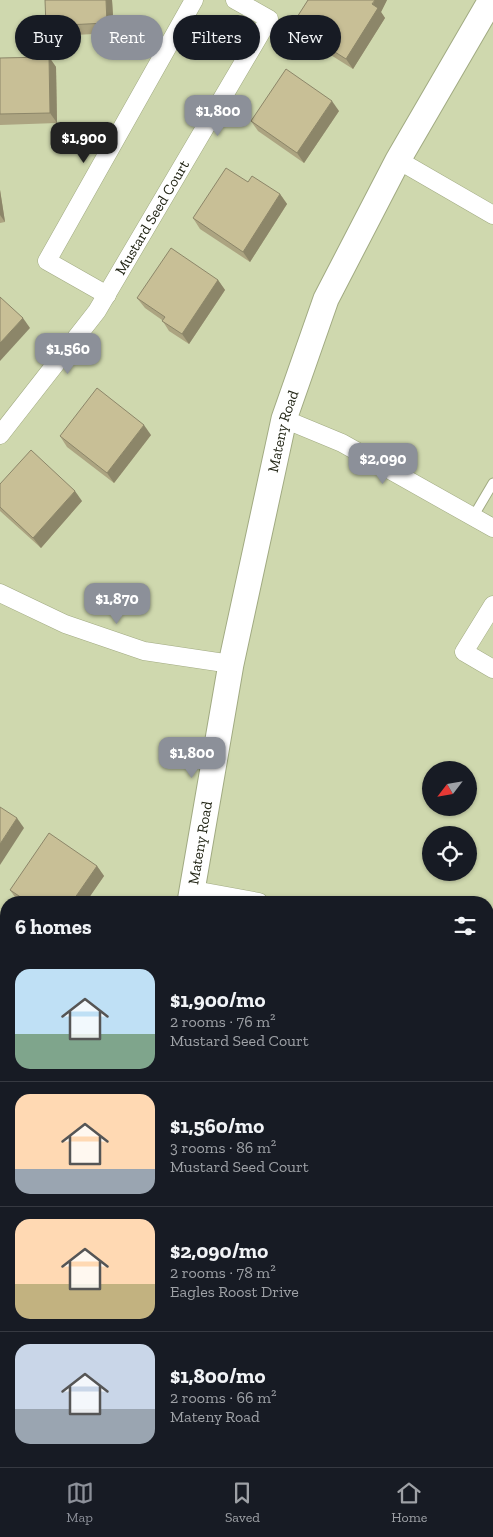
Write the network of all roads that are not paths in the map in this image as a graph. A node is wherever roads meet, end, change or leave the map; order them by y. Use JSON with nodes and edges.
{"nodes":[{"id":1,"x":194,"y":0,"type":"edge"},
{"id":2,"x":235,"y":0,"type":"edge"},
{"id":3,"x":491,"y":0,"type":"edge"},
{"id":4,"x":398,"y":160,"type":"junction"},
{"id":5,"x":493,"y":215,"type":"edge"},
{"id":6,"x":107,"y":295,"type":"junction"},
{"id":7,"x":284,"y":419,"type":"junction"},
{"id":8,"x":0,"y":435,"type":"edge"},
{"id":9,"x":493,"y":483,"type":"edge"},
{"id":10,"x":473,"y":517,"type":"junction"},
{"id":11,"x":493,"y":528,"type":"edge"},
{"id":12,"x":0,"y":593,"type":"edge"},
{"id":13,"x":493,"y":605,"type":"edge"},
{"id":14,"x":231,"y":664,"type":"junction"},
{"id":15,"x":493,"y":669,"type":"edge"},
{"id":16,"x":192,"y":896,"type":"edge"}],
"edges":[{"from":1,"to":6,"type":"street"},
{"from":2,"to":6,"type":"street","name":"Mustard Seed Court"},
{"from":3,"to":4,"type":"street","name":"Mateny Road"},
{"from":4,"to":5,"type":"street"},
{"from":4,"to":7,"type":"street","name":"Mateny Road"},
{"from":6,"to":8,"type":"street","name":"Mustard Seed Court"},
{"from":7,"to":10,"type":"street"},
{"from":7,"to":14,"type":"street","name":"Mateny Road"},
{"from":9,"to":10,"type":"lane"},
{"from":10,"to":11,"type":"street"},
{"from":12,"to":14,"type":"street"},
{"from":13,"to":15,"type":"street"},
{"from":14,"to":16,"type":"street","name":"Mateny Road"}]}
